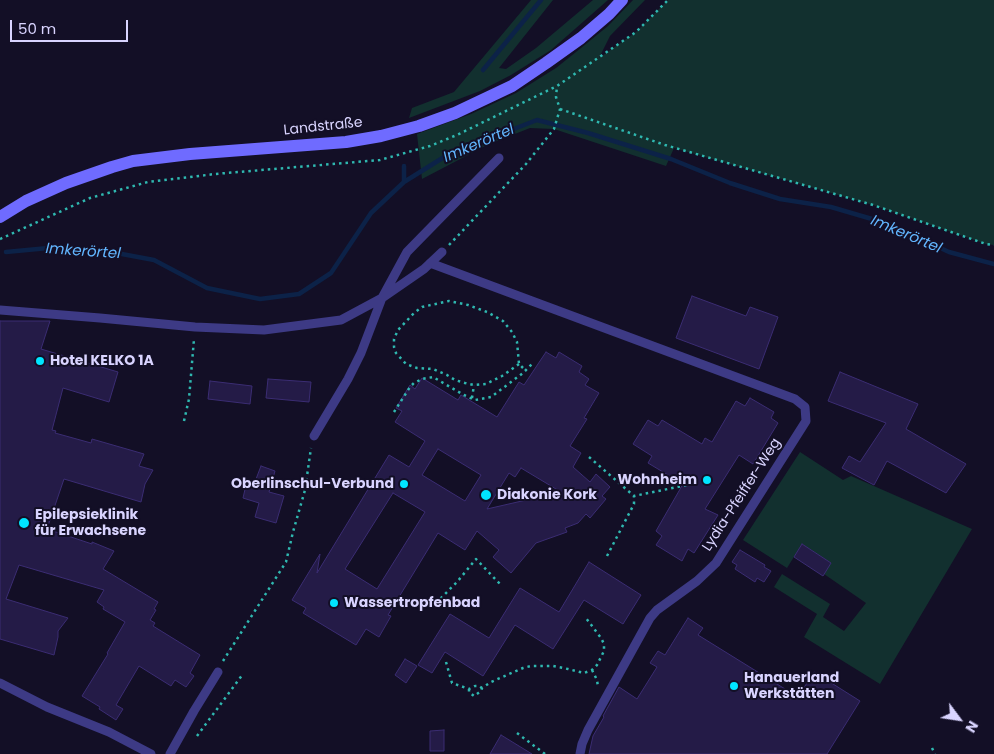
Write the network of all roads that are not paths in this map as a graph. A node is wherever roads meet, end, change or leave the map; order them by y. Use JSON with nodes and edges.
{"nodes":[{"id":1,"x":622,"y":0,"type":"edge"},
{"id":2,"x":499,"y":158,"type":"dead end"},
{"id":3,"x":0,"y":217,"type":"edge"},
{"id":4,"x":442,"y":252,"type":"road end"},
{"id":5,"x":430,"y":263,"type":"junction"},
{"id":6,"x":382,"y":298,"type":"junction"},
{"id":7,"x":0,"y":310,"type":"edge"},
{"id":8,"x":314,"y":436,"type":"road end"},
{"id":9,"x":218,"y":672,"type":"road end"},
{"id":10,"x":0,"y":683,"type":"edge"},
{"id":11,"x":151,"y":754,"type":"edge"},
{"id":12,"x":170,"y":754,"type":"edge"},
{"id":13,"x":580,"y":754,"type":"edge"}],
"edges":[{"from":1,"to":3,"type":"main road","name":"Landstraße"},
{"from":2,"to":6,"type":"lane"},
{"from":4,"to":5,"type":"lane"},
{"from":5,"to":6,"type":"lane"},
{"from":5,"to":13,"type":"lane","name":"Lydia-Pfeiffer-Weg"},
{"from":6,"to":7,"type":"lane"},
{"from":6,"to":8,"type":"lane"},
{"from":9,"to":12,"type":"lane"},
{"from":10,"to":11,"type":"lane"}]}
